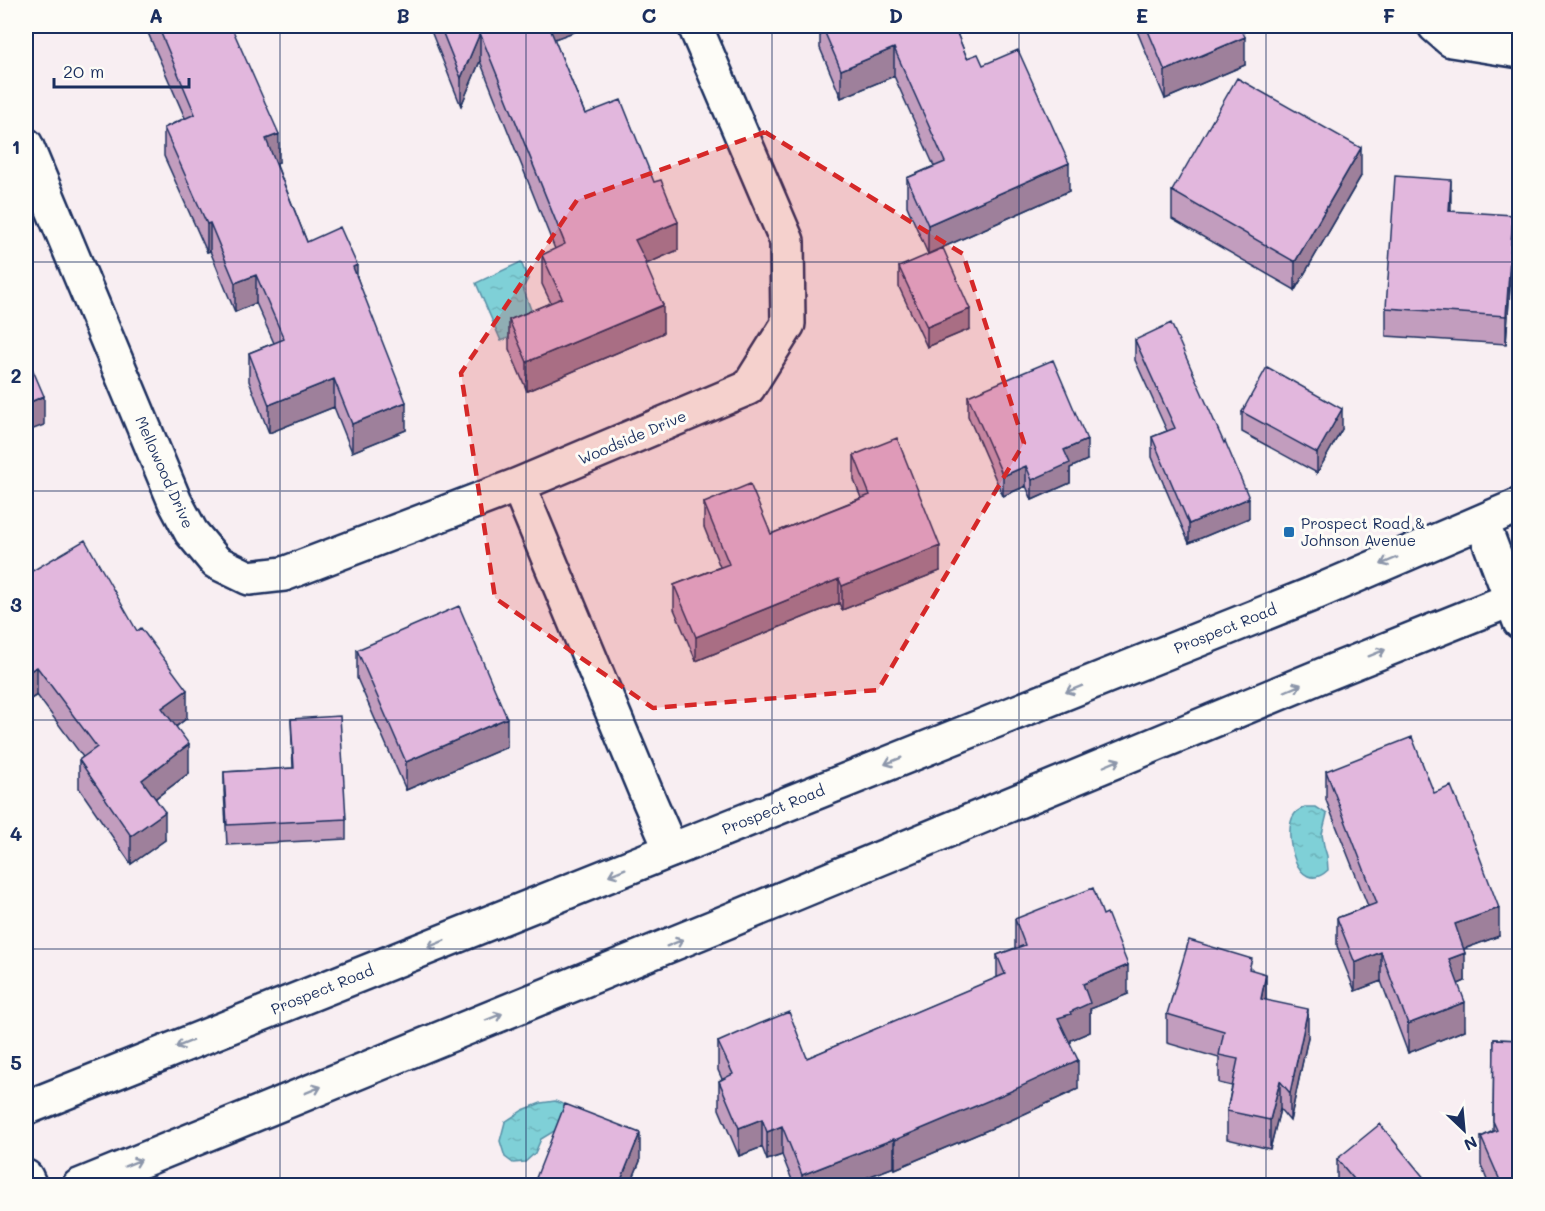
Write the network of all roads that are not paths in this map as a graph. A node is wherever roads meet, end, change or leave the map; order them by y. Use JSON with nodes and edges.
{"nodes":[{"id":1,"x":695,"y":26,"type":"edge"},
{"id":2,"x":1435,"y":26,"type":"edge"},
{"id":3,"x":1520,"y":51,"type":"edge"},
{"id":4,"x":26,"y":145,"type":"edge"},
{"id":5,"x":518,"y":485,"type":"junction"},
{"id":6,"x":1520,"y":505,"type":"edge"},
{"id":7,"x":1482,"y":522,"type":"junction"},
{"id":8,"x":1516,"y":606,"type":"edge"},
{"id":9,"x":671,"y":850,"type":"junction"},
{"id":10,"x":26,"y":1108,"type":"edge"},
{"id":11,"x":26,"y":1177,"type":"edge"},
{"id":12,"x":30,"y":1185,"type":"edge"},
{"id":13,"x":79,"y":1185,"type":"edge"}],
"edges":[{"from":1,"to":5,"type":"main road","name":"Woodside Drive"},
{"from":2,"to":3,"type":"main road"},
{"from":4,"to":5,"type":"main road","name":"Mellowood Drive"},
{"from":5,"to":9,"type":"main road"},
{"from":6,"to":7,"type":"main road","name":"Prospect Road"},
{"from":7,"to":8,"type":"main road"},
{"from":7,"to":9,"type":"main road","name":"Prospect Road","one_way":true},
{"from":13,"to":8,"type":"main road","one_way":true},
{"from":9,"to":10,"type":"main road","name":"Prospect Road","one_way":true},
{"from":11,"to":12,"type":"main road"}]}
